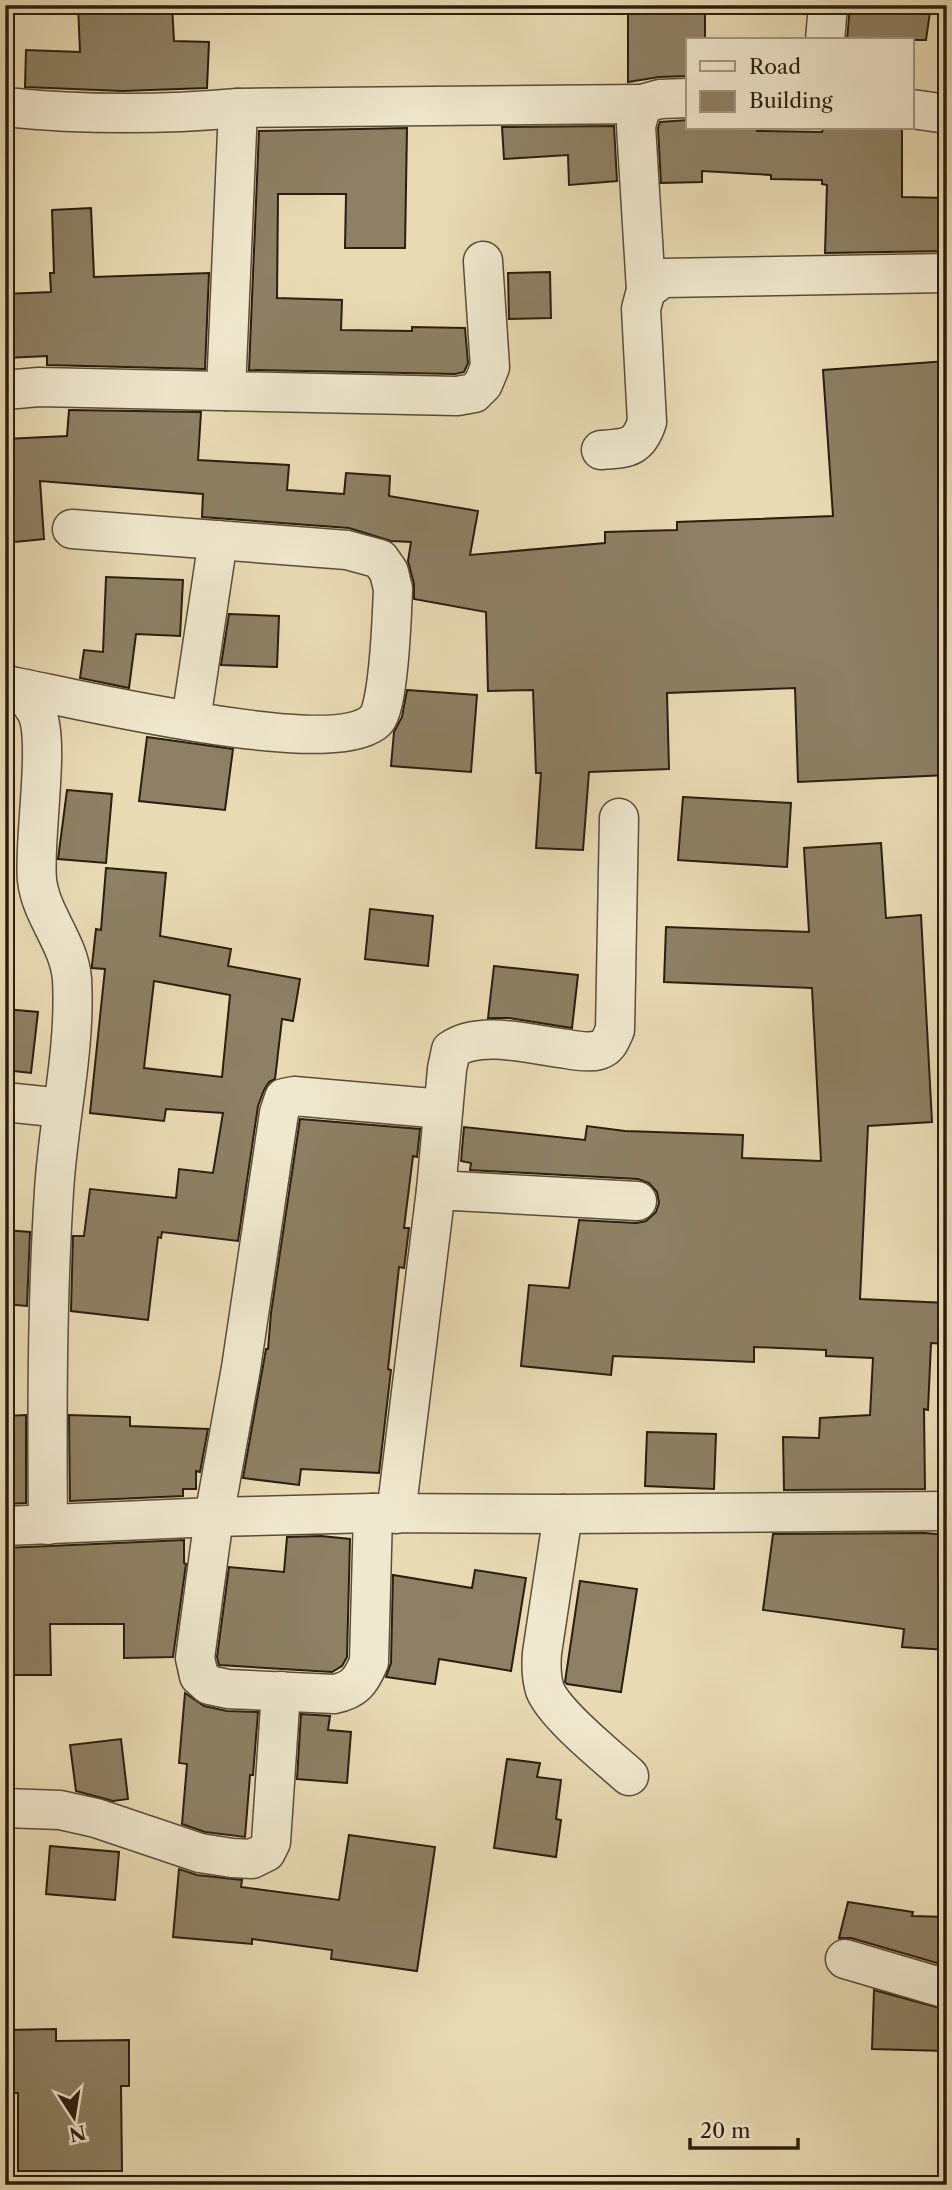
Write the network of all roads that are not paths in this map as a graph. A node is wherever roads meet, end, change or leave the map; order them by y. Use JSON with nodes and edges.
{"nodes":[{"id":1,"x":828,"y":5,"type":"edge"},
{"id":2,"x":825,"y":38,"type":"edge"},
{"id":3,"x":686,"y":98,"type":"edge"},
{"id":4,"x":642,"y":104,"type":"junction"},
{"id":5,"x":5,"y":107,"type":"edge"},
{"id":6,"x":238,"y":108,"type":"junction"},
{"id":7,"x":914,"y":109,"type":"edge"},
{"id":8,"x":947,"y":114,"type":"edge"},
{"id":9,"x":483,"y":261,"type":"dead end"},
{"id":10,"x":947,"y":273,"type":"edge"},
{"id":11,"x":646,"y":290,"type":"junction"},
{"id":12,"x":5,"y":390,"type":"edge"},
{"id":13,"x":226,"y":391,"type":"junction"},
{"id":14,"x":601,"y":450,"type":"dead end"},
{"id":15,"x":72,"y":529,"type":"dead end"},
{"id":16,"x":218,"y":540,"type":"junction"},
{"id":17,"x":11,"y":686,"type":"edge"},
{"id":18,"x":191,"y":720,"type":"junction"},
{"id":19,"x":619,"y":818,"type":"dead end"},
{"id":20,"x":5,"y":1102,"type":"edge"},
{"id":21,"x":62,"y":1108,"type":"junction"},
{"id":22,"x":443,"y":1109,"type":"junction"},
{"id":23,"x":436,"y":1190,"type":"junction"},
{"id":24,"x":637,"y":1201,"type":"dead end"},
{"id":25,"x":947,"y":1511,"type":"edge"},
{"id":26,"x":384,"y":1513,"type":"junction"},
{"id":27,"x":563,"y":1514,"type":"junction"},
{"id":28,"x":214,"y":1517,"type":"junction"},
{"id":29,"x":48,"y":1525,"type":"junction"},
{"id":30,"x":5,"y":1526,"type":"edge"},
{"id":31,"x":281,"y":1691,"type":"junction"},
{"id":32,"x":629,"y":1776,"type":"dead end"},
{"id":33,"x":5,"y":1808,"type":"edge"},
{"id":34,"x":845,"y":1959,"type":"dead end"},
{"id":35,"x":947,"y":1989,"type":"edge"}],
"edges":[{"from":1,"to":2,"type":"street"},
{"from":3,"to":4,"type":"street"},
{"from":4,"to":6,"type":"street"},
{"from":4,"to":11,"type":"street"},
{"from":5,"to":6,"type":"street"},
{"from":6,"to":13,"type":"street"},
{"from":7,"to":8,"type":"street"},
{"from":9,"to":13,"type":"street"},
{"from":10,"to":11,"type":"street"},
{"from":11,"to":14,"type":"street"},
{"from":12,"to":13,"type":"street"},
{"from":15,"to":16,"type":"street"},
{"from":16,"to":18,"type":"street"},
{"from":16,"to":18,"type":"street"},
{"from":17,"to":18,"type":"street"},
{"from":17,"to":21,"type":"street"},
{"from":19,"to":22,"type":"street"},
{"from":20,"to":21,"type":"street"},
{"from":21,"to":29,"type":"street"},
{"from":22,"to":23,"type":"street"},
{"from":22,"to":28,"type":"street"},
{"from":23,"to":24,"type":"street"},
{"from":23,"to":26,"type":"street"},
{"from":25,"to":27,"type":"street"},
{"from":26,"to":27,"type":"street"},
{"from":26,"to":28,"type":"street"},
{"from":26,"to":31,"type":"street"},
{"from":27,"to":32,"type":"street"},
{"from":28,"to":29,"type":"street"},
{"from":28,"to":31,"type":"street"},
{"from":29,"to":30,"type":"street"},
{"from":31,"to":33,"type":"street"},
{"from":34,"to":35,"type":"street"}]}
